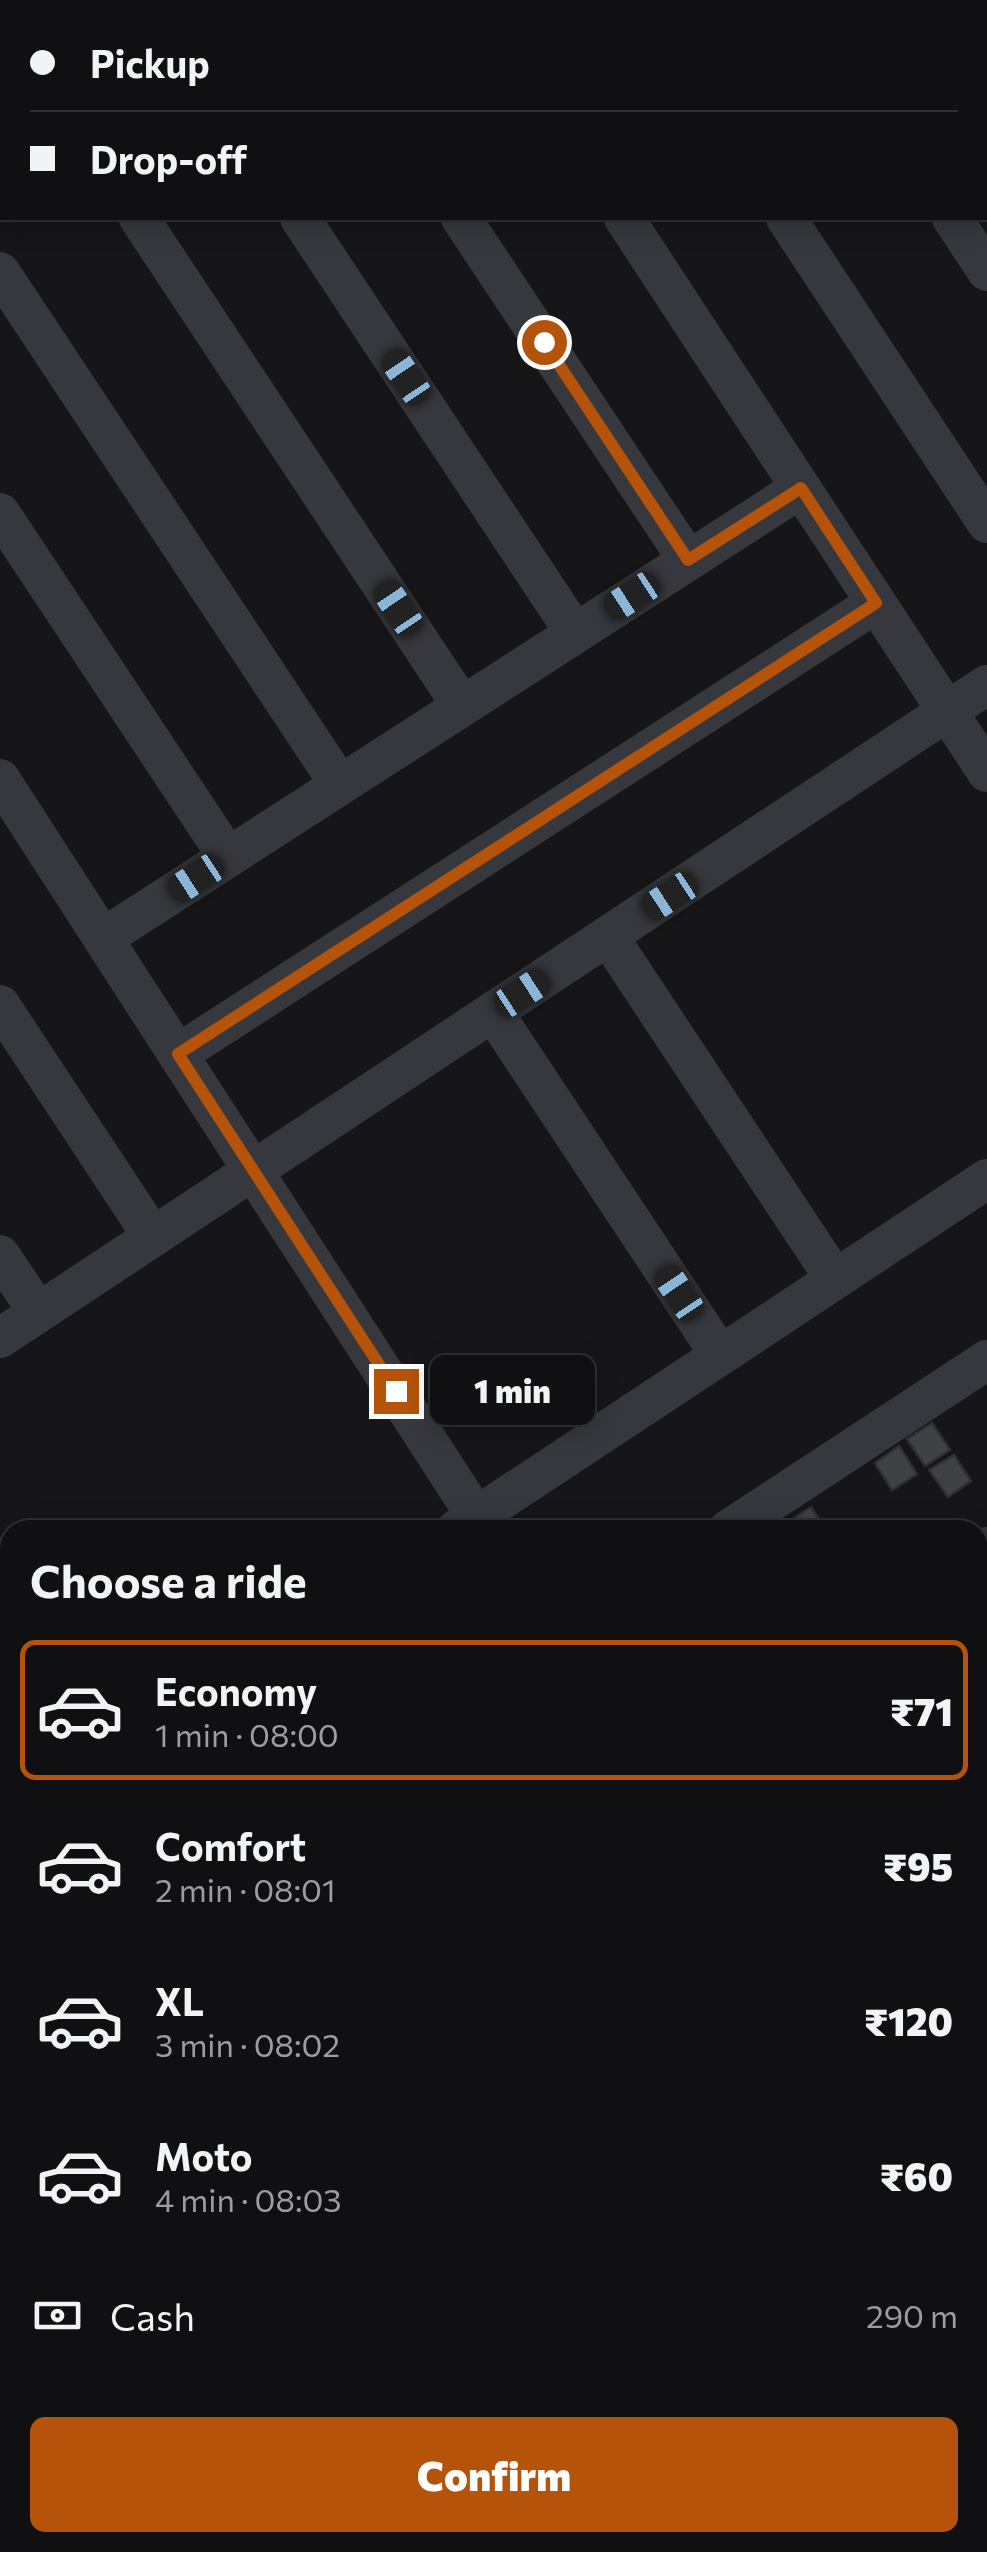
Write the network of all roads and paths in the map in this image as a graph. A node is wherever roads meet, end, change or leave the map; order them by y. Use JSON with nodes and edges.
{"nodes":[{"id":1,"x":140,"y":220,"type":"edge"},
{"id":2,"x":301,"y":220,"type":"edge"},
{"id":3,"x":462,"y":220,"type":"edge"},
{"id":4,"x":625,"y":220,"type":"edge"},
{"id":5,"x":787,"y":220,"type":"edge"},
{"id":6,"x":953,"y":220,"type":"edge"},
{"id":7,"x":987,"y":271,"type":"edge"},
{"id":8,"x":0,"y":272,"type":"edge"},
{"id":9,"x":801,"y":488,"type":"junction"},
{"id":10,"x":0,"y":512,"type":"edge"},
{"id":11,"x":987,"y":523,"type":"edge"},
{"id":12,"x":688,"y":560,"type":"junction"},
{"id":13,"x":876,"y":603,"type":"junction"},
{"id":14,"x":575,"y":633,"type":"junction"},
{"id":15,"x":987,"y":685,"type":"edge"},
{"id":16,"x":462,"y":706,"type":"junction"},
{"id":17,"x":947,"y":712,"type":"junction"},
{"id":18,"x":987,"y":772,"type":"edge"},
{"id":19,"x":0,"y":779,"type":"edge"},
{"id":20,"x":340,"y":785,"type":"junction"},
{"id":21,"x":228,"y":857,"type":"junction"},
{"id":22,"x":608,"y":936,"type":"junction"},
{"id":23,"x":103,"y":938,"type":"junction"},
{"id":24,"x":0,"y":1005,"type":"edge"},
{"id":25,"x":493,"y":1012,"type":"junction"},
{"id":26,"x":178,"y":1054,"type":"junction"},
{"id":27,"x":254,"y":1170,"type":"junction"},
{"id":28,"x":987,"y":1179,"type":"edge"},
{"id":29,"x":153,"y":1236,"type":"junction"},
{"id":30,"x":0,"y":1254,"type":"edge"},
{"id":31,"x":835,"y":1280,"type":"junction"},
{"id":32,"x":38,"y":1312,"type":"junction"},
{"id":33,"x":0,"y":1338,"type":"edge"},
{"id":34,"x":720,"y":1355,"type":"junction"},
{"id":35,"x":987,"y":1360,"type":"edge"},
{"id":36,"x":470,"y":1520,"type":"edge"},
{"id":37,"x":480,"y":1520,"type":"edge"},
{"id":38,"x":743,"y":1520,"type":"edge"}],
"edges":[{"from":1,"to":16,"type":"street"},
{"from":2,"to":14,"type":"street"},
{"from":3,"to":12,"type":"street"},
{"from":4,"to":9,"type":"street"},
{"from":5,"to":11,"type":"street"},
{"from":6,"to":7,"type":"street"},
{"from":8,"to":20,"type":"street"},
{"from":9,"to":12,"type":"street"},
{"from":9,"to":13,"type":"street"},
{"from":10,"to":21,"type":"street"},
{"from":12,"to":14,"type":"street"},
{"from":13,"to":17,"type":"street"},
{"from":13,"to":26,"type":"street"},
{"from":14,"to":16,"type":"street"},
{"from":15,"to":17,"type":"street"},
{"from":16,"to":20,"type":"street"},
{"from":17,"to":18,"type":"street"},
{"from":17,"to":22,"type":"street"},
{"from":19,"to":23,"type":"street"},
{"from":20,"to":21,"type":"street"},
{"from":21,"to":23,"type":"street"},
{"from":22,"to":25,"type":"street"},
{"from":22,"to":31,"type":"street"},
{"from":23,"to":26,"type":"street"},
{"from":24,"to":29,"type":"street"},
{"from":25,"to":27,"type":"street"},
{"from":25,"to":34,"type":"street"},
{"from":26,"to":27,"type":"street"},
{"from":27,"to":29,"type":"street"},
{"from":27,"to":36,"type":"street"},
{"from":28,"to":31,"type":"street"},
{"from":29,"to":32,"type":"street"},
{"from":30,"to":32,"type":"street"},
{"from":31,"to":34,"type":"street"},
{"from":32,"to":33,"type":"street"},
{"from":34,"to":37,"type":"street"},
{"from":35,"to":38,"type":"street"}]}
